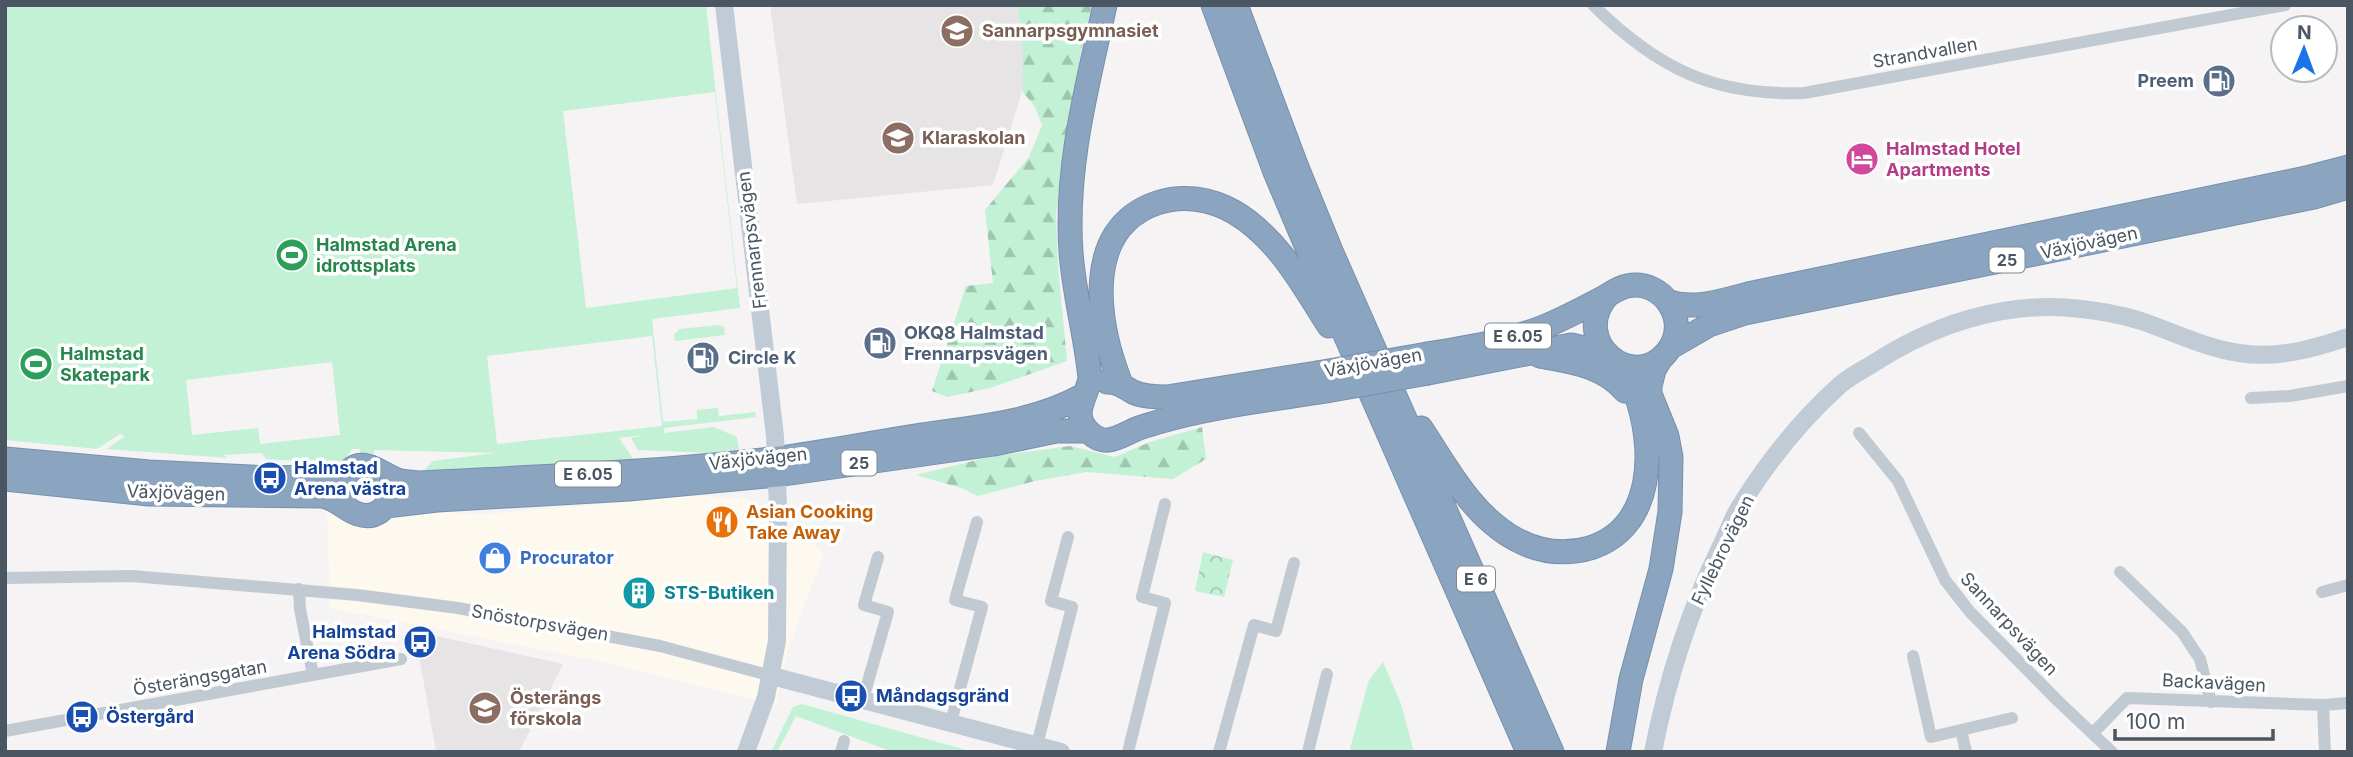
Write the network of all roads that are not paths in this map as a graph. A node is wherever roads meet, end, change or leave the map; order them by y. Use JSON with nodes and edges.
{"nodes":[{"id":1,"x":724,"y":5,"type":"edge"},
{"id":2,"x":1105,"y":5,"type":"edge"},
{"id":3,"x":1213,"y":5,"type":"edge"},
{"id":4,"x":1236,"y":5,"type":"edge"},
{"id":5,"x":1593,"y":5,"type":"edge"},
{"id":6,"x":2286,"y":5,"type":"edge"},
{"id":7,"x":2348,"y":167,"type":"edge"},
{"id":8,"x":2348,"y":187,"type":"edge"},
{"id":9,"x":1607,"y":296,"type":"junction"},
{"id":10,"x":1669,"y":302,"type":"junction"},
{"id":11,"x":2348,"y":334,"type":"edge"},
{"id":12,"x":1666,"y":352,"type":"junction"},
{"id":13,"x":1530,"y":355,"type":"junction"},
{"id":14,"x":1613,"y":358,"type":"junction"},
{"id":15,"x":1425,"y":364,"type":"junction"},
{"id":16,"x":1384,"y":371,"type":"junction"},
{"id":17,"x":1321,"y":382,"type":"junction"},
{"id":18,"x":2348,"y":386,"type":"edge"},
{"id":19,"x":1126,"y":388,"type":"junction"},
{"id":20,"x":1370,"y":390,"type":"junction"},
{"id":21,"x":1086,"y":393,"type":"junction"},
{"id":22,"x":2251,"y":397,"type":"dead end"},
{"id":23,"x":1642,"y":415,"type":"junction"},
{"id":24,"x":1087,"y":431,"type":"junction"},
{"id":25,"x":1131,"y":432,"type":"junction"},
{"id":26,"x":1859,"y":433,"type":"dead end"},
{"id":27,"x":5,"y":459,"type":"edge"},
{"id":28,"x":776,"y":466,"type":"junction"},
{"id":29,"x":387,"y":475,"type":"junction"},
{"id":30,"x":345,"y":476,"type":"junction"},
{"id":31,"x":5,"y":479,"type":"edge"},
{"id":32,"x":1165,"y":503,"type":"dead end"},
{"id":33,"x":346,"y":506,"type":"junction"},
{"id":34,"x":386,"y":506,"type":"junction"},
{"id":35,"x":977,"y":522,"type":"dead end"},
{"id":36,"x":1068,"y":537,"type":"dead end"},
{"id":37,"x":878,"y":557,"type":"dead end"},
{"id":38,"x":1294,"y":563,"type":"dead end"},
{"id":39,"x":2120,"y":572,"type":"dead end"},
{"id":40,"x":5,"y":578,"type":"edge"},
{"id":41,"x":2348,"y":585,"type":"edge"},
{"id":42,"x":299,"y":589,"type":"junction"},
{"id":43,"x":2322,"y":592,"type":"dead end"},
{"id":44,"x":1913,"y":656,"type":"dead end"},
{"id":45,"x":401,"y":659,"type":"dead end"},
{"id":46,"x":1327,"y":674,"type":"dead end"},
{"id":47,"x":313,"y":675,"type":"junction"},
{"id":48,"x":772,"y":676,"type":"junction"},
{"id":49,"x":863,"y":699,"type":"junction"},
{"id":50,"x":2211,"y":702,"type":"junction"},
{"id":51,"x":2348,"y":704,"type":"edge"},
{"id":52,"x":2323,"y":705,"type":"junction"},
{"id":53,"x":2012,"y":718,"type":"dead end"},
{"id":54,"x":951,"y":722,"type":"junction"},
{"id":55,"x":1961,"y":730,"type":"junction"},
{"id":56,"x":5,"y":731,"type":"edge"},
{"id":57,"x":2093,"y":733,"type":"junction"},
{"id":58,"x":1037,"y":745,"type":"junction"},
{"id":59,"x":746,"y":752,"type":"edge"},
{"id":60,"x":1061,"y":752,"type":"edge"},
{"id":61,"x":1128,"y":752,"type":"edge"},
{"id":62,"x":1219,"y":752,"type":"edge"},
{"id":63,"x":1308,"y":752,"type":"edge"},
{"id":64,"x":1528,"y":752,"type":"edge"},
{"id":65,"x":1552,"y":752,"type":"edge"},
{"id":66,"x":1618,"y":752,"type":"edge"},
{"id":67,"x":1653,"y":752,"type":"edge"},
{"id":68,"x":1966,"y":752,"type":"edge"},
{"id":69,"x":2112,"y":752,"type":"edge"},
{"id":70,"x":2325,"y":752,"type":"edge"}],
"edges":[{"from":1,"to":28,"type":"street","name":"Frennarpsvägen"},
{"from":2,"to":21,"type":"highway"},
{"from":3,"to":20,"type":"highway","number":"E 6"},
{"from":4,"to":16,"type":"highway","number":"E 6"},
{"from":5,"to":6,"type":"street","name":"Strandvallen"},
{"from":7,"to":10,"type":"highway","name":"Växjövägen","number":"25"},
{"from":8,"to":12,"type":"highway","name":"Växjövägen","number":"25"},
{"from":9,"to":10,"type":"highway","name":"Växjövägen"},
{"from":9,"to":14,"type":"highway"},
{"from":9,"to":15,"type":"highway","name":"Växjövägen","number":"E 6.05"},
{"from":10,"to":12,"type":"highway"},
{"from":11,"to":67,"type":"street","name":"Fyllebrovägen"},
{"from":12,"to":14,"type":"highway","name":"Växjövägen"},
{"from":12,"to":66,"type":"highway"},
{"from":13,"to":14,"type":"highway","name":"Växjövägen","number":"E 6.05"},
{"from":13,"to":15,"type":"highway","name":"Växjövägen","number":"E 6.05"},
{"from":13,"to":23,"type":"highway"},
{"from":14,"to":23,"type":"highway"},
{"from":15,"to":17,"type":"highway","name":"Växjövägen","number":"E 6.05","bridge":true},
{"from":16,"to":23,"type":"highway"},
{"from":16,"to":65,"type":"highway","number":"E 6"},
{"from":17,"to":19,"type":"highway","name":"Växjövägen","number":"E 6.05"},
{"from":17,"to":25,"type":"highway","name":"Växjövägen"},
{"from":18,"to":22,"type":"street"},
{"from":19,"to":20,"type":"highway"},
{"from":19,"to":21,"type":"highway","name":"Växjövägen"},
{"from":19,"to":25,"type":"highway"},
{"from":20,"to":64,"type":"highway","number":"E 6"},
{"from":21,"to":24,"type":"highway"},
{"from":21,"to":28,"type":"highway","name":"Växjövägen","number":"E 6.05"},
{"from":24,"to":25,"type":"highway","name":"Växjövägen"},
{"from":24,"to":28,"type":"highway","name":"Växjövägen","number":"25"},
{"from":26,"to":57,"type":"street","name":"Sannarpsvägen"},
{"from":27,"to":30,"type":"highway","name":"Växjövägen","number":"E 6.05"},
{"from":28,"to":29,"type":"highway","name":"Växjövägen","number":"E 6.05"},
{"from":28,"to":34,"type":"highway","name":"Växjövägen","number":"25"},
{"from":28,"to":48,"type":"street","name":"Frennarpsvägen"},
{"from":29,"to":30,"type":"highway","name":"Växjövägen","number":"E 6.05"},
{"from":29,"to":34,"type":"highway"},
{"from":30,"to":33,"type":"highway"},
{"from":31,"to":33,"type":"highway","name":"Växjövägen"},
{"from":32,"to":61,"type":"street"},
{"from":33,"to":34,"type":"highway","name":"Växjövägen"},
{"from":35,"to":54,"type":"street"},
{"from":36,"to":58,"type":"street"},
{"from":37,"to":49,"type":"street"},
{"from":38,"to":62,"type":"street"},
{"from":39,"to":50,"type":"street"},
{"from":40,"to":42,"type":"street","name":"Snöstorpsvägen"},
{"from":41,"to":43,"type":"street"},
{"from":42,"to":47,"type":"street"},
{"from":42,"to":48,"type":"street","name":"Snöstorpsvägen"},
{"from":44,"to":55,"type":"street"},
{"from":45,"to":47,"type":"street","name":"Österängsgatan"},
{"from":46,"to":63,"type":"street"},
{"from":47,"to":56,"type":"street","name":"Österängsgatan"},
{"from":48,"to":49,"type":"street","name":"Snöstorpsvägen"},
{"from":48,"to":59,"type":"street","name":"Frennarpsvägen"},
{"from":49,"to":54,"type":"street","name":"Snöstorpsvägen"},
{"from":50,"to":52,"type":"street","name":"Backavägen"},
{"from":50,"to":57,"type":"street","name":"Backavägen"},
{"from":51,"to":52,"type":"street","name":"Backavägen"},
{"from":52,"to":70,"type":"street"},
{"from":53,"to":55,"type":"street"},
{"from":54,"to":58,"type":"street","name":"Snöstorpsvägen"},
{"from":55,"to":68,"type":"street"},
{"from":57,"to":69,"type":"street","name":"Sannarpsvägen"},
{"from":58,"to":60,"type":"street","name":"Snöstorpsvägen"}]}
